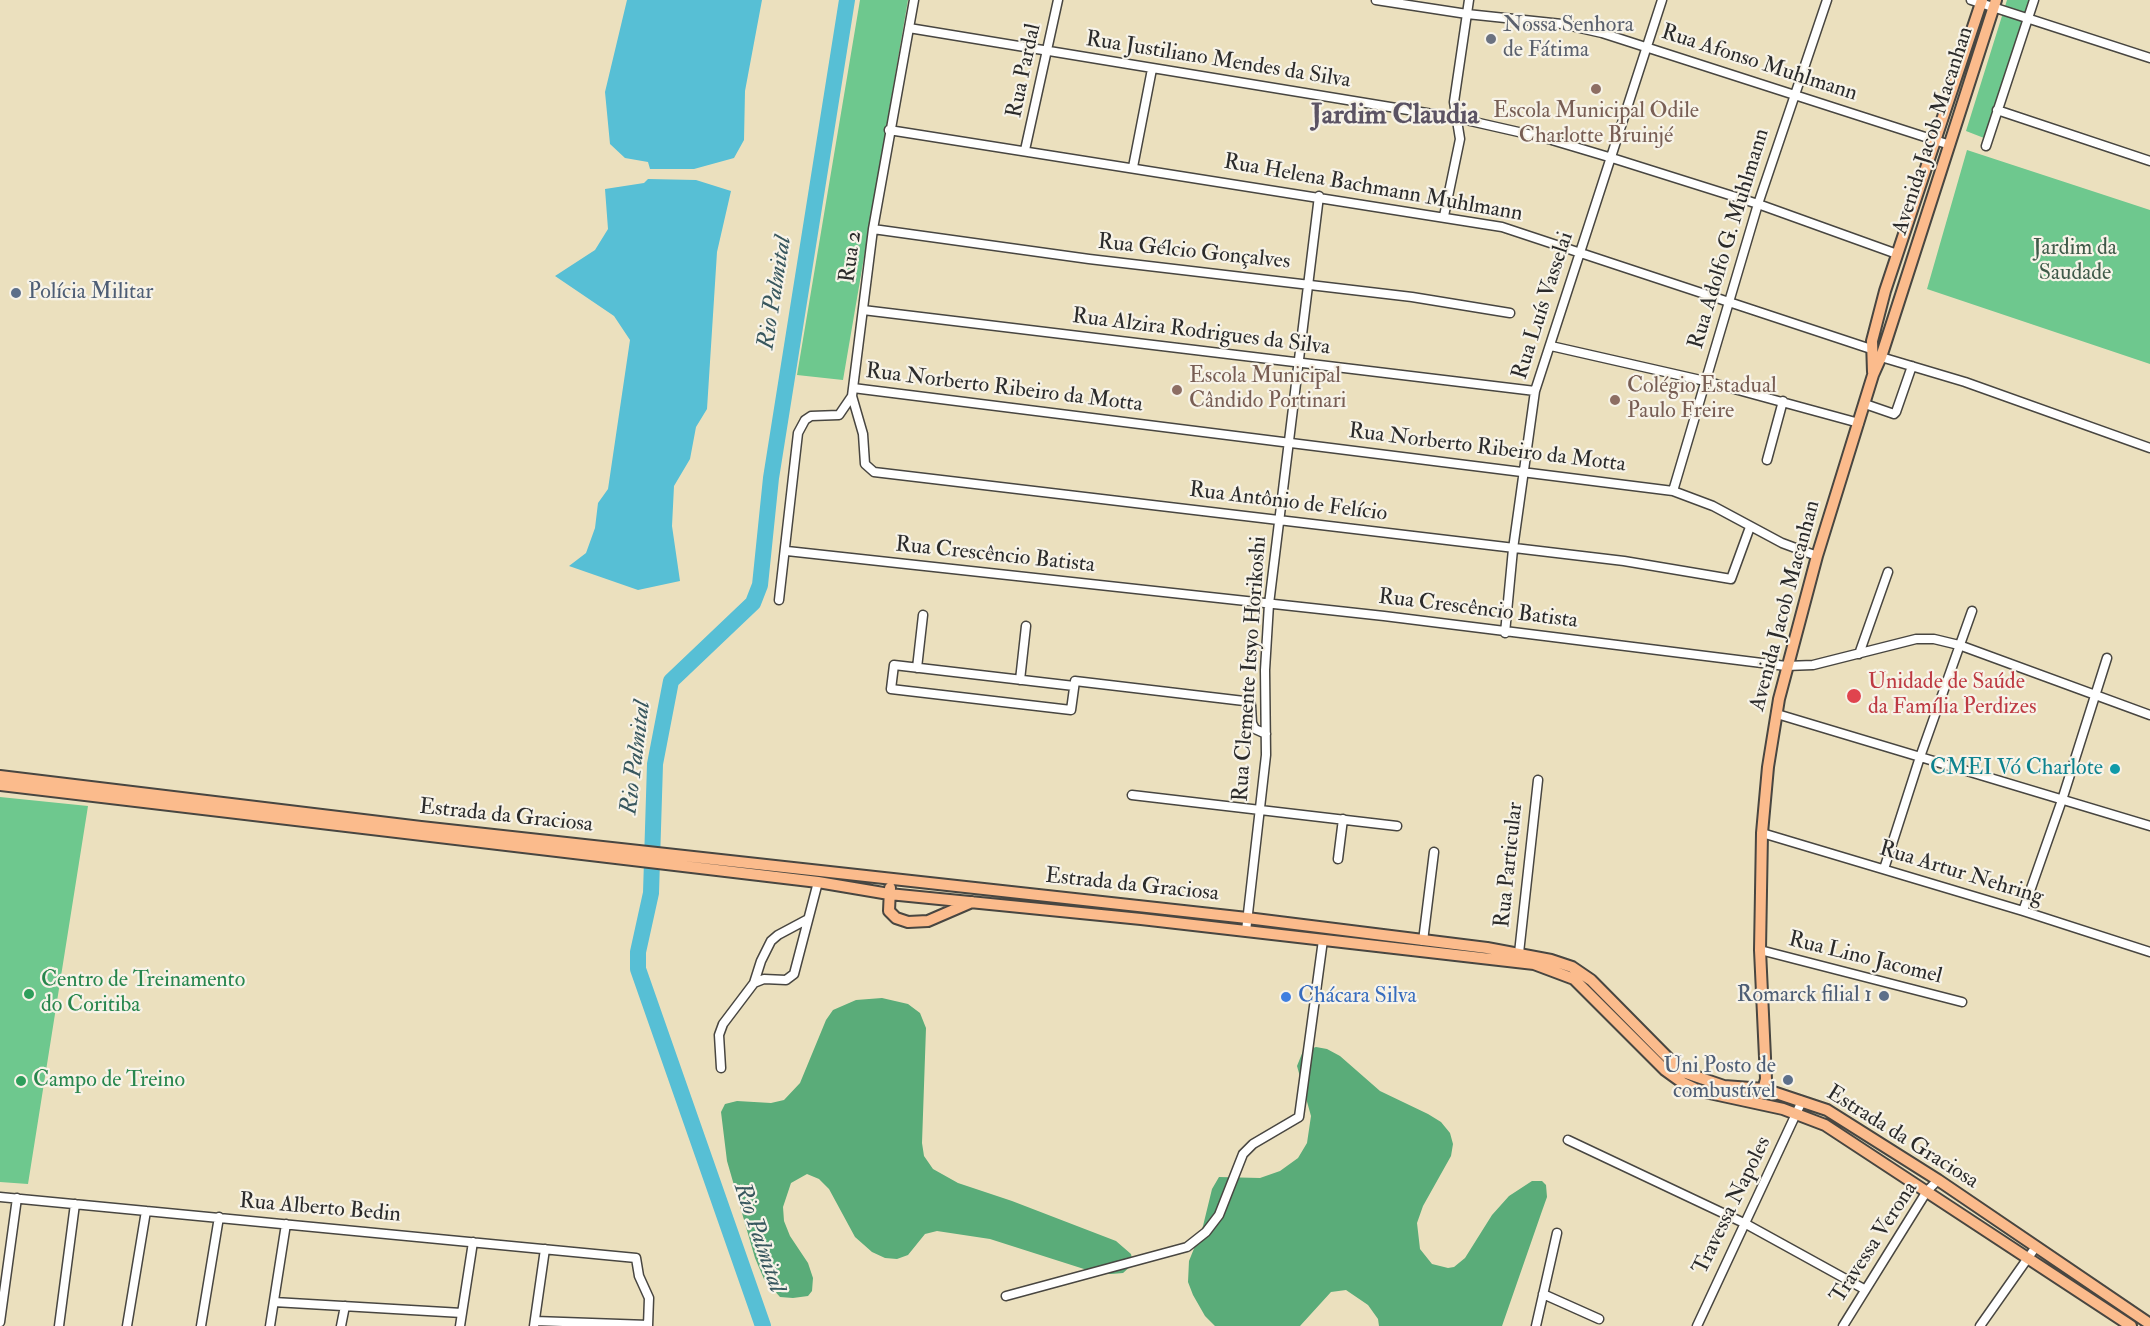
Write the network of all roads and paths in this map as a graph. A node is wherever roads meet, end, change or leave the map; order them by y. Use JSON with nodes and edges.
{"nodes":[{"id":1,"x":914,"y":0,"type":"edge"},
{"id":2,"x":1058,"y":0,"type":"edge"},
{"id":3,"x":1376,"y":0,"type":"edge"},
{"id":4,"x":1469,"y":0,"type":"edge"},
{"id":5,"x":1662,"y":0,"type":"edge"},
{"id":6,"x":1827,"y":0,"type":"edge"},
{"id":7,"x":2034,"y":0,"type":"edge"},
{"id":8,"x":1978,"y":1,"type":"edge"},
{"id":9,"x":1995,"y":4,"type":"edge"},
{"id":10,"x":1467,"y":14,"type":"junction"},
{"id":11,"x":2028,"y":19,"type":"junction"},
{"id":12,"x":909,"y":28,"type":"junction"},
{"id":13,"x":1647,"y":46,"type":"junction"},
{"id":14,"x":1048,"y":52,"type":"junction"},
{"id":15,"x":2150,"y":58,"type":"edge"},
{"id":16,"x":1152,"y":69,"type":"junction"},
{"id":17,"x":1795,"y":94,"type":"junction"},
{"id":18,"x":1997,"y":110,"type":"junction"},
{"id":19,"x":1456,"y":118,"type":"junction"},
{"id":20,"x":890,"y":130,"type":"junction"},
{"id":21,"x":1935,"y":140,"type":"junction"},
{"id":22,"x":1950,"y":145,"type":"junction"},
{"id":23,"x":1986,"y":146,"type":"dead end"},
{"id":24,"x":1025,"y":150,"type":"junction"},
{"id":25,"x":1612,"y":158,"type":"junction"},
{"id":26,"x":2150,"y":161,"type":"edge"},
{"id":27,"x":1133,"y":167,"type":"junction"},
{"id":28,"x":1319,"y":196,"type":"junction"},
{"id":29,"x":1758,"y":204,"type":"junction"},
{"id":30,"x":1444,"y":216,"type":"junction"},
{"id":31,"x":873,"y":228,"type":"junction"},
{"id":32,"x":1580,"y":252,"type":"junction"},
{"id":33,"x":1897,"y":254,"type":"junction"},
{"id":34,"x":1310,"y":284,"type":"junction"},
{"id":35,"x":1728,"y":302,"type":"junction"},
{"id":36,"x":863,"y":310,"type":"junction"},
{"id":37,"x":1510,"y":313,"type":"dead end"},
{"id":38,"x":1887,"y":340,"type":"junction"},
{"id":39,"x":1551,"y":346,"type":"junction"},
{"id":40,"x":1872,"y":349,"type":"junction"},
{"id":41,"x":1881,"y":357,"type":"junction"},
{"id":42,"x":1299,"y":363,"type":"junction"},
{"id":43,"x":1912,"y":366,"type":"junction"},
{"id":44,"x":1873,"y":375,"type":"junction"},
{"id":45,"x":1705,"y":381,"type":"junction"},
{"id":46,"x":1535,"y":391,"type":"junction"},
{"id":47,"x":852,"y":392,"type":"junction"},
{"id":48,"x":1783,"y":401,"type":"junction"},
{"id":49,"x":1864,"y":405,"type":"junction"},
{"id":50,"x":1859,"y":423,"type":"junction"},
{"id":51,"x":1290,"y":443,"type":"junction"},
{"id":52,"x":2150,"y":448,"type":"edge"},
{"id":53,"x":1767,"y":460,"type":"dead end"},
{"id":54,"x":1523,"y":472,"type":"junction"},
{"id":55,"x":1673,"y":491,"type":"junction"},
{"id":56,"x":1279,"y":521,"type":"junction"},
{"id":57,"x":1750,"y":527,"type":"junction"},
{"id":58,"x":1514,"y":549,"type":"junction"},
{"id":59,"x":787,"y":551,"type":"junction"},
{"id":60,"x":1817,"y":556,"type":"junction"},
{"id":61,"x":1888,"y":572,"type":"dead end"},
{"id":62,"x":779,"y":600,"type":"dead end"},
{"id":63,"x":1269,"y":604,"type":"junction"},
{"id":64,"x":1972,"y":611,"type":"dead end"},
{"id":65,"x":922,"y":615,"type":"dead end"},
{"id":66,"x":1026,"y":626,"type":"dead end"},
{"id":67,"x":1505,"y":633,"type":"junction"},
{"id":68,"x":1959,"y":645,"type":"junction"},
{"id":69,"x":1859,"y":654,"type":"junction"},
{"id":70,"x":2107,"y":658,"type":"dead end"},
{"id":71,"x":1786,"y":666,"type":"junction"},
{"id":72,"x":916,"y":668,"type":"junction"},
{"id":73,"x":1020,"y":680,"type":"junction"},
{"id":74,"x":1074,"y":686,"type":"junction"},
{"id":75,"x":2095,"y":696,"type":"junction"},
{"id":76,"x":1777,"y":714,"type":"junction"},
{"id":77,"x":2150,"y":715,"type":"edge"},
{"id":78,"x":1266,"y":734,"type":"junction"},
{"id":79,"x":1920,"y":757,"type":"junction"},
{"id":80,"x":0,"y":776,"type":"edge"},
{"id":81,"x":1538,"y":780,"type":"dead end"},
{"id":82,"x":0,"y":785,"type":"edge"},
{"id":83,"x":1132,"y":795,"type":"dead end"},
{"id":84,"x":2062,"y":800,"type":"junction"},
{"id":85,"x":1259,"y":808,"type":"junction"},
{"id":86,"x":1343,"y":819,"type":"junction"},
{"id":87,"x":1397,"y":826,"type":"dead end"},
{"id":88,"x":2150,"y":826,"type":"edge"},
{"id":89,"x":1762,"y":833,"type":"junction"},
{"id":90,"x":1434,"y":852,"type":"dead end"},
{"id":91,"x":631,"y":856,"type":"junction"},
{"id":92,"x":1338,"y":858,"type":"dead end"},
{"id":93,"x":666,"y":860,"type":"junction"},
{"id":94,"x":1884,"y":869,"type":"junction"},
{"id":95,"x":892,"y":879,"type":"junction"},
{"id":96,"x":819,"y":882,"type":"junction"},
{"id":97,"x":889,"y":894,"type":"junction"},
{"id":98,"x":972,"y":902,"type":"junction"},
{"id":99,"x":2023,"y":911,"type":"junction"},
{"id":100,"x":1247,"y":918,"type":"junction"},
{"id":101,"x":808,"y":919,"type":"junction"},
{"id":102,"x":1246,"y":931,"type":"junction"},
{"id":103,"x":1323,"y":940,"type":"junction"},
{"id":104,"x":1423,"y":941,"type":"junction"},
{"id":105,"x":1760,"y":951,"type":"junction"},
{"id":106,"x":2150,"y":952,"type":"edge"},
{"id":107,"x":1519,"y":953,"type":"junction"},
{"id":108,"x":754,"y":983,"type":"junction"},
{"id":109,"x":1962,"y":1002,"type":"dead end"},
{"id":110,"x":721,"y":1068,"type":"dead end"},
{"id":111,"x":1764,"y":1089,"type":"junction"},
{"id":112,"x":1802,"y":1101,"type":"junction"},
{"id":113,"x":1759,"y":1103,"type":"junction"},
{"id":114,"x":1797,"y":1114,"type":"junction"},
{"id":115,"x":1568,"y":1140,"type":"dead end"},
{"id":116,"x":1938,"y":1180,"type":"junction"},
{"id":117,"x":1927,"y":1191,"type":"junction"},
{"id":118,"x":0,"y":1197,"type":"edge"},
{"id":119,"x":17,"y":1198,"type":"junction"},
{"id":120,"x":75,"y":1204,"type":"junction"},
{"id":121,"x":146,"y":1210,"type":"junction"},
{"id":122,"x":219,"y":1218,"type":"junction"},
{"id":123,"x":286,"y":1224,"type":"junction"},
{"id":124,"x":1746,"y":1224,"type":"junction"},
{"id":125,"x":1557,"y":1233,"type":"dead end"},
{"id":126,"x":473,"y":1242,"type":"junction"},
{"id":127,"x":2035,"y":1248,"type":"junction"},
{"id":128,"x":545,"y":1249,"type":"junction"},
{"id":129,"x":2028,"y":1257,"type":"junction"},
{"id":130,"x":1864,"y":1289,"type":"junction"},
{"id":131,"x":1543,"y":1294,"type":"junction"},
{"id":132,"x":1006,"y":1296,"type":"dead end"},
{"id":133,"x":274,"y":1302,"type":"junction"},
{"id":134,"x":345,"y":1306,"type":"junction"},
{"id":135,"x":462,"y":1313,"type":"junction"},
{"id":136,"x":1599,"y":1319,"type":"dead end"},
{"id":137,"x":0,"y":1322,"type":"edge"},
{"id":138,"x":535,"y":1324,"type":"edge"},
{"id":139,"x":2150,"y":1324,"type":"edge"},
{"id":140,"x":648,"y":1325,"type":"edge"},
{"id":141,"x":59,"y":1326,"type":"edge"},
{"id":142,"x":127,"y":1326,"type":"edge"},
{"id":143,"x":201,"y":1326,"type":"edge"},
{"id":144,"x":270,"y":1326,"type":"edge"},
{"id":145,"x":341,"y":1326,"type":"edge"},
{"id":146,"x":460,"y":1326,"type":"edge"},
{"id":147,"x":1536,"y":1326,"type":"edge"},
{"id":148,"x":1697,"y":1326,"type":"edge"},
{"id":149,"x":1843,"y":1326,"type":"edge"},
{"id":150,"x":1980,"y":1326,"type":"edge"},
{"id":151,"x":2131,"y":1326,"type":"edge"}],
"edges":[{"from":1,"to":12,"type":"street","name":"Rua 2"},
{"from":2,"to":14,"type":"street","name":"Rua Pardal"},
{"from":3,"to":10,"type":"street","name":"Rua Afonso Muhlmann"},
{"from":4,"to":10,"type":"street"},
{"from":5,"to":13,"type":"street","name":"Rua Luís Vasselai"},
{"from":6,"to":17,"type":"street","name":"Rua Adolfo G. Muhlmann"},
{"from":7,"to":11,"type":"street"},
{"from":8,"to":9,"type":"street"},
{"from":8,"to":21,"type":"main road","name":"Avenida Jacob Macanhan"},
{"from":9,"to":11,"type":"street"},
{"from":9,"to":22,"type":"main road","name":"Avenida Jacob Macanhan"},
{"from":10,"to":13,"type":"street","name":"Rua Afonso Muhlmann"},
{"from":10,"to":19,"type":"street"},
{"from":11,"to":15,"type":"street"},
{"from":11,"to":18,"type":"street"},
{"from":12,"to":14,"type":"street","name":"Rua Justiliano Mendes da Silva"},
{"from":12,"to":20,"type":"street","name":"Rua 2"},
{"from":13,"to":17,"type":"street","name":"Rua Afonso Muhlmann"},
{"from":13,"to":25,"type":"street","name":"Rua Luís Vasselai"},
{"from":14,"to":16,"type":"street","name":"Rua Justiliano Mendes da Silva"},
{"from":14,"to":24,"type":"street","name":"Rua Pardal"},
{"from":16,"to":19,"type":"street","name":"Rua Justiliano Mendes da Silva"},
{"from":16,"to":27,"type":"street"},
{"from":17,"to":21,"type":"street","name":"Rua Afonso Muhlmann"},
{"from":17,"to":29,"type":"street","name":"Rua Adolfo G. Muhlmann"},
{"from":18,"to":23,"type":"street"},
{"from":18,"to":26,"type":"street"},
{"from":19,"to":25,"type":"street","name":"Rua Justiliano Mendes da Silva"},
{"from":19,"to":30,"type":"street"},
{"from":20,"to":24,"type":"street","name":"Rua Helena Bachmann Muhlmann"},
{"from":20,"to":31,"type":"street","name":"Rua 2"},
{"from":21,"to":22,"type":"street","name":"Rua Afonso Muhlmann"},
{"from":21,"to":33,"type":"main road","name":"Avenida Jacob Macanhan"},
{"from":22,"to":38,"type":"main road","name":"Avenida Jacob Macanhan"},
{"from":24,"to":27,"type":"street","name":"Rua Helena Bachmann Muhlmann"},
{"from":25,"to":29,"type":"street","name":"Rua Justiliano Mendes da Silva"},
{"from":25,"to":32,"type":"street","name":"Rua Luís Vasselai"},
{"from":27,"to":28,"type":"street","name":"Rua Helena Bachmann Muhlmann"},
{"from":28,"to":30,"type":"street","name":"Rua Helena Bachmann Muhlmann"},
{"from":28,"to":34,"type":"street","name":"Rua Clemente Itsyo Horikoshi"},
{"from":29,"to":33,"type":"street","name":"Rua Justiliano Mendes da Silva"},
{"from":29,"to":35,"type":"street","name":"Rua Adolfo G. Muhlmann"},
{"from":30,"to":32,"type":"street","name":"Rua Helena Bachmann Muhlmann"},
{"from":31,"to":34,"type":"street","name":"Rua Gélcio Gonçalves"},
{"from":31,"to":36,"type":"street","name":"Rua 2"},
{"from":32,"to":35,"type":"street","name":"Rua Helena Bachmann Muhlmann"},
{"from":32,"to":39,"type":"street","name":"Rua Luís Vasselai"},
{"from":33,"to":40,"type":"main road","name":"Avenida Jacob Macanhan"},
{"from":34,"to":37,"type":"street","name":"Rua Gélcio Gonçalves"},
{"from":34,"to":42,"type":"street","name":"Rua Clemente Itsyo Horikoshi"},
{"from":35,"to":40,"type":"street","name":"Rua Helena Bachmann Muhlmann"},
{"from":35,"to":45,"type":"street","name":"Rua Adolfo G. Muhlmann"},
{"from":36,"to":42,"type":"street","name":"Rua Alzira Rodrigues da Silva"},
{"from":36,"to":47,"type":"street","name":"Rua 2"},
{"from":38,"to":40,"type":"main road"},
{"from":38,"to":41,"type":"main road","name":"Avenida Jacob Macanhan"},
{"from":39,"to":45,"type":"street"},
{"from":39,"to":46,"type":"street","name":"Rua Luís Vasselai"},
{"from":40,"to":44,"type":"main road","name":"Avenida Jacob Macanhan"},
{"from":41,"to":43,"type":"street"},
{"from":41,"to":44,"type":"main road","name":"Avenida Jacob Macanhan"},
{"from":42,"to":46,"type":"street","name":"Rua Alzira Rodrigues da Silva"},
{"from":42,"to":51,"type":"street","name":"Rua Clemente Itsyo Horikoshi"},
{"from":43,"to":49,"type":"street"},
{"from":43,"to":52,"type":"street"},
{"from":44,"to":49,"type":"main road","name":"Avenida Jacob Macanhan"},
{"from":45,"to":48,"type":"street"},
{"from":45,"to":55,"type":"street","name":"Rua Adolfo G. Muhlmann"},
{"from":46,"to":54,"type":"street","name":"Rua Luís Vasselai"},
{"from":47,"to":51,"type":"street","name":"Rua Norberto Ribeiro da Motta"},
{"from":47,"to":56,"type":"street","name":"Rua Antônio de Felício"},
{"from":47,"to":59,"type":"street"},
{"from":48,"to":50,"type":"street"},
{"from":48,"to":53,"type":"street"},
{"from":49,"to":50,"type":"main road","name":"Avenida Jacob Macanhan"},
{"from":50,"to":60,"type":"main road","name":"Avenida Jacob Macanhan"},
{"from":51,"to":54,"type":"street","name":"Rua Norberto Ribeiro da Motta"},
{"from":51,"to":56,"type":"street","name":"Rua Clemente Itsyo Horikoshi"},
{"from":54,"to":55,"type":"street","name":"Rua Norberto Ribeiro da Motta"},
{"from":54,"to":58,"type":"street","name":"Rua Luís Vasselai"},
{"from":55,"to":57,"type":"street","name":"Rua Norberto Ribeiro da Motta"},
{"from":56,"to":58,"type":"street","name":"Rua Antônio de Felício"},
{"from":56,"to":63,"type":"street","name":"Rua Clemente Itsyo Horikoshi"},
{"from":57,"to":58,"type":"street","name":"Rua Antônio de Felício"},
{"from":57,"to":60,"type":"street","name":"Rua Norberto Ribeiro da Motta"},
{"from":58,"to":67,"type":"street","name":"Rua Luís Vasselai"},
{"from":59,"to":62,"type":"street"},
{"from":59,"to":63,"type":"street","name":"Rua Crescêncio Batista"},
{"from":60,"to":71,"type":"main road","name":"Avenida Jacob Macanhan"},
{"from":61,"to":69,"type":"street"},
{"from":63,"to":67,"type":"street","name":"Rua Crescêncio Batista"},
{"from":63,"to":78,"type":"street","name":"Rua Clemente Itsyo Horikoshi"},
{"from":64,"to":68,"type":"street"},
{"from":65,"to":72,"type":"street"},
{"from":66,"to":73,"type":"street"},
{"from":67,"to":71,"type":"street","name":"Rua Crescêncio Batista"},
{"from":68,"to":69,"type":"street","name":"Rua Crescêncio Batista"},
{"from":68,"to":75,"type":"street","name":"Rua Crescêncio Batista"},
{"from":68,"to":79,"type":"street"},
{"from":69,"to":71,"type":"street","name":"Rua Crescêncio Batista"},
{"from":70,"to":75,"type":"street"},
{"from":71,"to":76,"type":"main road","name":"Avenida Jacob Macanhan"},
{"from":72,"to":73,"type":"street"},
{"from":72,"to":74,"type":"street"},
{"from":73,"to":74,"type":"street"},
{"from":74,"to":78,"type":"street"},
{"from":75,"to":77,"type":"street","name":"Rua Crescêncio Batista"},
{"from":75,"to":84,"type":"street"},
{"from":76,"to":79,"type":"street"},
{"from":76,"to":89,"type":"main road","name":"Avenida Jacob Macanhan"},
{"from":78,"to":85,"type":"street","name":"Rua Clemente Itsyo Horikoshi"},
{"from":79,"to":84,"type":"street"},
{"from":79,"to":94,"type":"street"},
{"from":80,"to":91,"type":"main road","name":"Estrada da Graciosa"},
{"from":81,"to":107,"type":"street","name":"Rua Particular"},
{"from":82,"to":91,"type":"main road","name":"Estrada da Graciosa"},
{"from":83,"to":85,"type":"street"},
{"from":84,"to":88,"type":"street"},
{"from":84,"to":99,"type":"street"},
{"from":85,"to":86,"type":"street"},
{"from":85,"to":100,"type":"street","name":"Rua Clemente Itsyo Horikoshi"},
{"from":86,"to":87,"type":"street"},
{"from":86,"to":92,"type":"street"},
{"from":89,"to":94,"type":"street","name":"Rua Artur Nehring"},
{"from":89,"to":105,"type":"main road","name":"Avenida Jacob Macanhan"},
{"from":90,"to":104,"type":"street"},
{"from":91,"to":93,"type":"main road","name":"Estrada da Graciosa"},
{"from":93,"to":95,"type":"main road","name":"Estrada da Graciosa"},
{"from":93,"to":96,"type":"main road","name":"Estrada da Graciosa"},
{"from":94,"to":99,"type":"street","name":"Rua Artur Nehring"},
{"from":95,"to":97,"type":"main road"},
{"from":95,"to":100,"type":"main road","name":"Estrada da Graciosa"},
{"from":96,"to":97,"type":"main road","name":"Estrada da Graciosa"},
{"from":96,"to":101,"type":"street"},
{"from":97,"to":98,"type":"main road","name":"Estrada da Graciosa"},
{"from":97,"to":98,"type":"main road"},
{"from":98,"to":102,"type":"main road","name":"Estrada da Graciosa"},
{"from":99,"to":106,"type":"street","name":"Rua Artur Nehring"},
{"from":100,"to":102,"type":"street","name":"Rua Clemente Itsyo Horikoshi"},
{"from":100,"to":104,"type":"main road","name":"Estrada da Graciosa"},
{"from":101,"to":108,"type":"street"},
{"from":101,"to":108,"type":"street"},
{"from":102,"to":103,"type":"main road","name":"Estrada da Graciosa"},
{"from":103,"to":113,"type":"main road","name":"Estrada da Graciosa"},
{"from":103,"to":132,"type":"street"},
{"from":104,"to":107,"type":"main road","name":"Estrada da Graciosa"},
{"from":105,"to":109,"type":"street","name":"Rua Lino Jacomel"},
{"from":105,"to":111,"type":"main road","name":"Avenida Jacob Macanhan"},
{"from":107,"to":111,"type":"main road","name":"Estrada da Graciosa"},
{"from":108,"to":110,"type":"street"},
{"from":111,"to":112,"type":"main road","name":"Estrada da Graciosa"},
{"from":111,"to":113,"type":"main road","name":"Avenida Jacob Macanhan"},
{"from":112,"to":114,"type":"street","name":"Travessa Napoles"},
{"from":112,"to":116,"type":"main road","name":"Estrada da Graciosa"},
{"from":113,"to":114,"type":"main road","name":"Estrada da Graciosa"},
{"from":114,"to":117,"type":"main road","name":"Estrada da Graciosa"},
{"from":114,"to":124,"type":"street","name":"Travessa Napoles"},
{"from":115,"to":124,"type":"street"},
{"from":116,"to":117,"type":"street","name":"Travessa Verona"},
{"from":116,"to":127,"type":"main road","name":"Estrada da Graciosa"},
{"from":117,"to":129,"type":"main road","name":"Estrada da Graciosa"},
{"from":117,"to":130,"type":"street","name":"Travessa Verona"},
{"from":118,"to":119,"type":"street","name":"Rua Alberto Bedin"},
{"from":119,"to":120,"type":"street","name":"Rua Alberto Bedin"},
{"from":119,"to":137,"type":"street"},
{"from":120,"to":121,"type":"street","name":"Rua Alberto Bedin"},
{"from":120,"to":141,"type":"street"},
{"from":121,"to":122,"type":"street","name":"Rua Alberto Bedin"},
{"from":121,"to":142,"type":"street"},
{"from":122,"to":123,"type":"street","name":"Rua Alberto Bedin"},
{"from":122,"to":143,"type":"street"},
{"from":123,"to":126,"type":"street","name":"Rua Alberto Bedin"},
{"from":123,"to":133,"type":"street"},
{"from":124,"to":130,"type":"street"},
{"from":124,"to":148,"type":"street","name":"Travessa Napoles"},
{"from":125,"to":131,"type":"street"},
{"from":126,"to":128,"type":"street","name":"Rua Alberto Bedin"},
{"from":126,"to":135,"type":"street"},
{"from":127,"to":129,"type":"street"},
{"from":127,"to":139,"type":"main road","name":"Estrada da Graciosa"},
{"from":128,"to":138,"type":"street"},
{"from":128,"to":140,"type":"street","name":"Rua Alberto Bedin"},
{"from":129,"to":150,"type":"street"},
{"from":129,"to":151,"type":"main road","name":"Estrada da Graciosa"},
{"from":130,"to":149,"type":"street","name":"Travessa Verona"},
{"from":131,"to":136,"type":"street"},
{"from":131,"to":147,"type":"street"},
{"from":133,"to":134,"type":"street"},
{"from":133,"to":144,"type":"street"},
{"from":134,"to":135,"type":"street"},
{"from":134,"to":145,"type":"street"},
{"from":135,"to":146,"type":"street"},
{"from":138,"to":140,"type":"street"}]}
